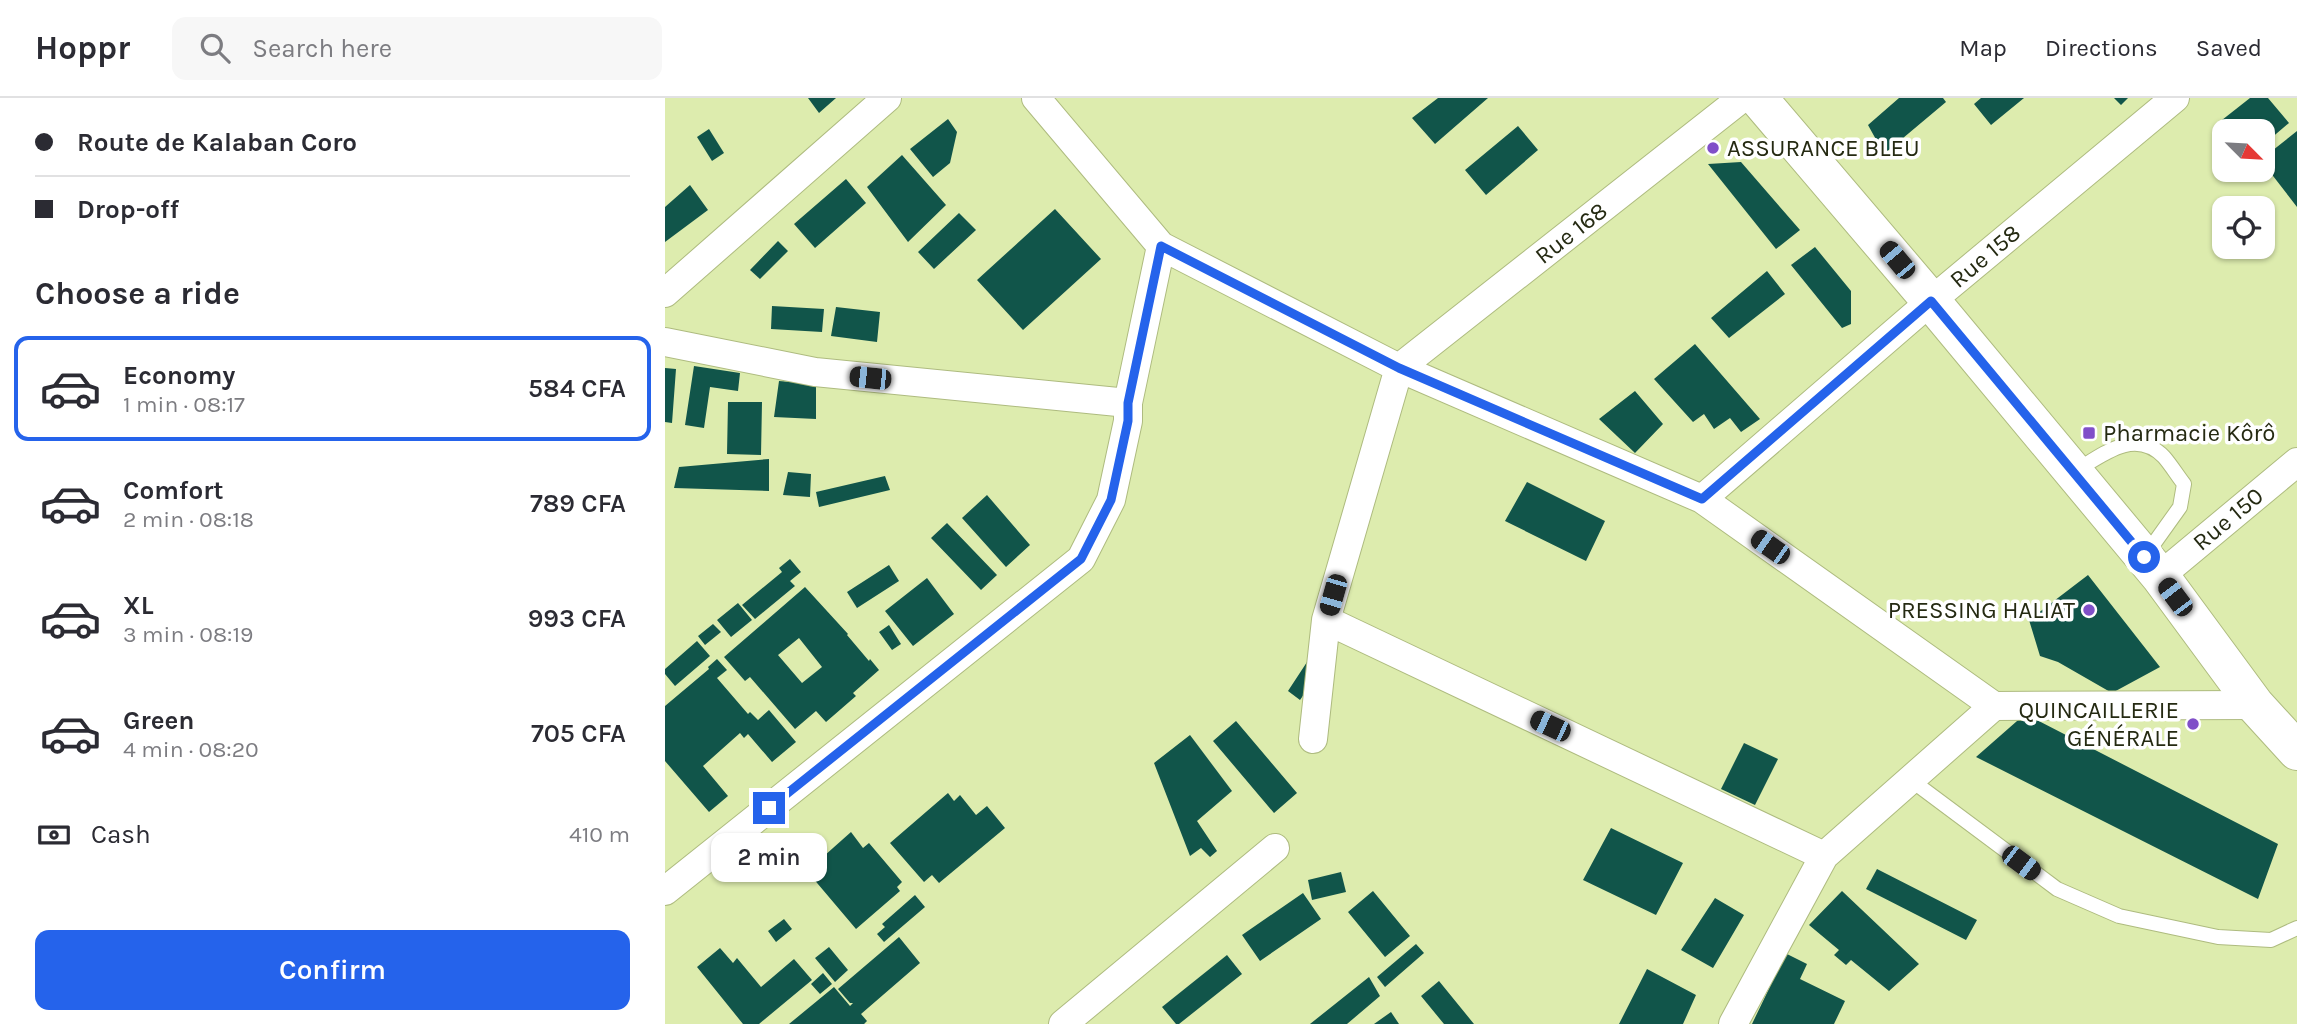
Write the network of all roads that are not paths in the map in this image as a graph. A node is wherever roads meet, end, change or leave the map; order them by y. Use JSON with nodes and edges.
{"nodes":[{"id":1,"x":887,"y":98,"type":"edge"},
{"id":2,"x":1742,"y":98,"type":"edge"},
{"id":3,"x":1758,"y":98,"type":"edge"},
{"id":4,"x":2175,"y":98,"type":"edge"},
{"id":5,"x":1044,"y":101,"type":"edge"},
{"id":6,"x":1161,"y":246,"type":"junction"},
{"id":7,"x":665,"y":293,"type":"edge"},
{"id":8,"x":1931,"y":301,"type":"junction"},
{"id":9,"x":665,"y":342,"type":"edge"},
{"id":10,"x":1399,"y":368,"type":"junction"},
{"id":11,"x":1128,"y":403,"type":"junction"},
{"id":12,"x":2297,"y":462,"type":"edge"},
{"id":13,"x":2073,"y":472,"type":"junction"},
{"id":14,"x":1702,"y":499,"type":"junction"},
{"id":15,"x":2152,"y":567,"type":"junction"},
{"id":16,"x":1326,"y":620,"type":"junction"},
{"id":17,"x":2255,"y":705,"type":"junction"},
{"id":18,"x":1994,"y":706,"type":"junction"},
{"id":19,"x":1313,"y":739,"type":"dead end"},
{"id":20,"x":2297,"y":751,"type":"edge"},
{"id":21,"x":1911,"y":780,"type":"junction"},
{"id":22,"x":1275,"y":848,"type":"dead end"},
{"id":23,"x":1825,"y":856,"type":"junction"},
{"id":24,"x":665,"y":891,"type":"edge"},
{"id":25,"x":2297,"y":928,"type":"edge"},
{"id":26,"x":1063,"y":1024,"type":"edge"},
{"id":27,"x":1733,"y":1024,"type":"edge"}],
"edges":[{"from":1,"to":7,"type":"street"},
{"from":2,"to":10,"type":"street","name":"Rue 168"},
{"from":3,"to":8,"type":"main road"},
{"from":4,"to":8,"type":"street","name":"Rue 158"},
{"from":5,"to":6,"type":"street"},
{"from":6,"to":10,"type":"street"},
{"from":6,"to":11,"type":"street"},
{"from":8,"to":13,"type":"main road"},
{"from":8,"to":14,"type":"street","name":"Rue 158"},
{"from":9,"to":11,"type":"street"},
{"from":10,"to":14,"type":"street"},
{"from":10,"to":16,"type":"street"},
{"from":11,"to":24,"type":"street"},
{"from":12,"to":15,"type":"street","name":"Rue 150"},
{"from":13,"to":15,"type":"main road"},
{"from":13,"to":15,"type":"lane"},
{"from":14,"to":18,"type":"street"},
{"from":15,"to":17,"type":"main road"},
{"from":16,"to":19,"type":"street"},
{"from":16,"to":23,"type":"street"},
{"from":17,"to":18,"type":"street"},
{"from":17,"to":20,"type":"main road"},
{"from":18,"to":21,"type":"street"},
{"from":21,"to":23,"type":"street"},
{"from":21,"to":25,"type":"lane"},
{"from":22,"to":26,"type":"street"},
{"from":23,"to":27,"type":"street"}]}
